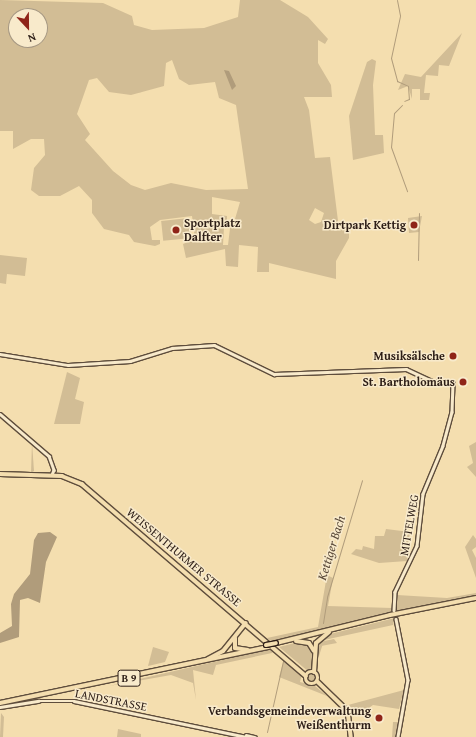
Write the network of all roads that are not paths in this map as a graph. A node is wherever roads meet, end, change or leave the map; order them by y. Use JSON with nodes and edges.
{"nodes":[{"id":1,"x":0,"y":354,"type":"edge"},
{"id":2,"x":0,"y":414,"type":"edge"},
{"id":3,"x":53,"y":466,"type":"junction"},
{"id":4,"x":54,"y":470,"type":"junction"},
{"id":5,"x":0,"y":474,"type":"edge"},
{"id":6,"x":52,"y":475,"type":"junction"},
{"id":7,"x":61,"y":476,"type":"junction"},
{"id":8,"x":476,"y":600,"type":"edge"},
{"id":9,"x":439,"y":606,"type":"junction"},
{"id":10,"x":394,"y":610,"type":"dead end"},
{"id":11,"x":396,"y":619,"type":"dead end"},
{"id":12,"x":242,"y":620,"type":"junction"},
{"id":13,"x":247,"y":624,"type":"junction"},
{"id":14,"x":242,"y":627,"type":"junction"},
{"id":15,"x":329,"y":632,"type":"junction"},
{"id":16,"x":296,"y":641,"type":"junction"},
{"id":17,"x":278,"y":644,"type":"junction"},
{"id":18,"x":268,"y":646,"type":"junction"},
{"id":19,"x":248,"y":650,"type":"junction"},
{"id":20,"x":208,"y":659,"type":"junction"},
{"id":21,"x":310,"y":673,"type":"junction"},
{"id":22,"x":316,"y":682,"type":"junction"},
{"id":23,"x":0,"y":702,"type":"edge"},
{"id":24,"x":0,"y":707,"type":"edge"},
{"id":25,"x":218,"y":730,"type":"junction"},
{"id":26,"x":247,"y":737,"type":"edge"},
{"id":27,"x":255,"y":737,"type":"edge"},
{"id":28,"x":351,"y":737,"type":"edge"},
{"id":29,"x":398,"y":737,"type":"edge"}],
"edges":[{"from":1,"to":10,"type":"street","name":"MITTELWEG"},
{"from":2,"to":3,"type":"street"},
{"from":3,"to":4,"type":"street"},
{"from":3,"to":6,"type":"street"},
{"from":4,"to":6,"type":"street"},
{"from":4,"to":7,"type":"street"},
{"from":5,"to":6,"type":"main road","name":"WEISSENTHURMER STRASSE"},
{"from":6,"to":7,"type":"main road","name":"WEISSENTHURMER STRASSE"},
{"from":7,"to":12,"type":"main road","name":"WEISSENTHURMER STRASSE"},
{"from":8,"to":9,"type":"highway","number":"B 9"},
{"from":9,"to":15,"type":"highway","number":"B 9"},
{"from":9,"to":17,"type":"highway","number":"B 9"},
{"from":11,"to":29,"type":"street"},
{"from":12,"to":13,"type":"main road","name":"WEISSENTHURMER STRASSE"},
{"from":12,"to":14,"type":"highway"},
{"from":13,"to":14,"type":"highway","number":"B 9"},
{"from":13,"to":19,"type":"highway"},
{"from":13,"to":21,"type":"main road","name":"WEISSENTHURMER STRASSE"},
{"from":14,"to":20,"type":"highway","number":"B 9"},
{"from":15,"to":16,"type":"highway","number":"B 9"},
{"from":15,"to":21,"type":"highway"},
{"from":16,"to":17,"type":"highway","number":"B 9"},
{"from":16,"to":21,"type":"highway"},
{"from":17,"to":18,"type":"highway","number":"B 9","bridge":true},
{"from":18,"to":19,"type":"highway","number":"B 9"},
{"from":18,"to":23,"type":"highway","number":"B 9"},
{"from":19,"to":20,"type":"highway","number":"B 9"},
{"from":20,"to":23,"type":"highway","number":"B 9"},
{"from":21,"to":22,"type":"main road"},
{"from":21,"to":22,"type":"main road","name":"WEISSENTHURMER STRASSE"},
{"from":22,"to":28,"type":"main road"},
{"from":24,"to":25,"type":"street","name":"LANDSTRASSE"},
{"from":25,"to":26,"type":"street"},
{"from":25,"to":27,"type":"street"}]}
